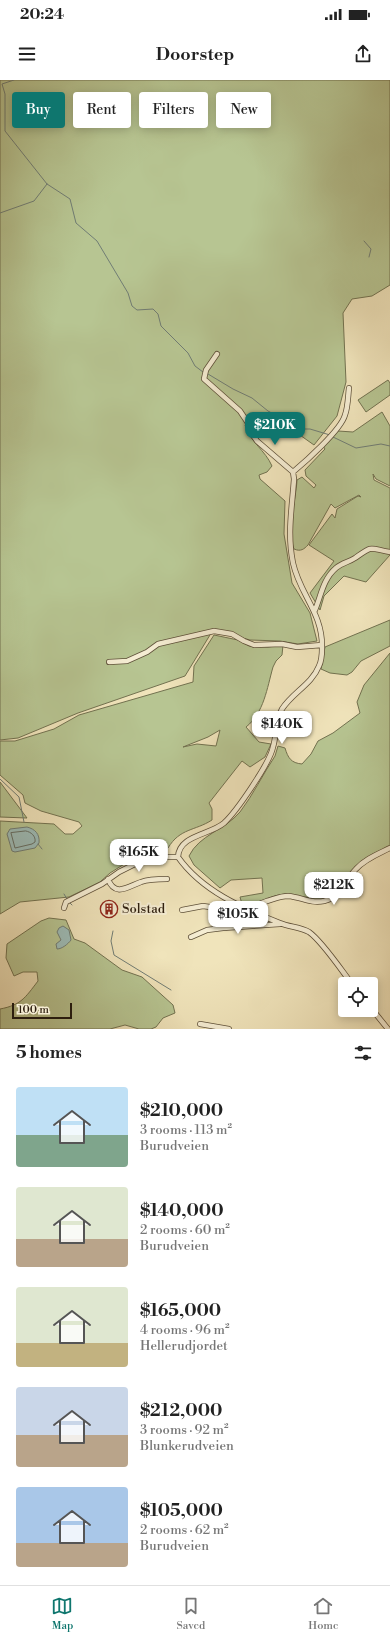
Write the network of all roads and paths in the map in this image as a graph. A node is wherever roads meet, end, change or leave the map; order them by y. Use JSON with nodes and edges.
{"nodes":[{"id":1,"x":217,"y":354,"type":"dead end"},
{"id":2,"x":349,"y":388,"type":"dead end"},
{"id":3,"x":293,"y":472,"type":"junction"},
{"id":4,"x":390,"y":552,"type":"edge"},
{"id":5,"x":315,"y":610,"type":"junction"},
{"id":6,"x":322,"y":645,"type":"junction"},
{"id":7,"x":109,"y":662,"type":"dead end"},
{"id":8,"x":390,"y":848,"type":"edge"},
{"id":9,"x":178,"y":857,"type":"junction"},
{"id":10,"x":108,"y":879,"type":"junction"},
{"id":11,"x":167,"y":879,"type":"dead end"},
{"id":12,"x":64,"y":908,"type":"dead end"},
{"id":13,"x":182,"y":910,"type":"dead end"},
{"id":14,"x":251,"y":910,"type":"junction"},
{"id":15,"x":237,"y":911,"type":"dead end"},
{"id":16,"x":282,"y":924,"type":"junction"},
{"id":17,"x":191,"y":937,"type":"dead end"},
{"id":18,"x":346,"y":977,"type":"edge"},
{"id":19,"x":378,"y":1017,"type":"edge"},
{"id":20,"x":200,"y":1024,"type":"dead end"},
{"id":21,"x":229,"y":1029,"type":"edge"},
{"id":22,"x":388,"y":1029,"type":"edge"}],
"edges":[{"from":1,"to":3,"type":"street"},
{"from":2,"to":3,"type":"street"},
{"from":3,"to":5,"type":"street"},
{"from":4,"to":5,"type":"street"},
{"from":5,"to":6,"type":"street"},
{"from":6,"to":7,"type":"street"},
{"from":6,"to":9,"type":"street"},
{"from":8,"to":14,"type":"street"},
{"from":9,"to":10,"type":"street"},
{"from":9,"to":14,"type":"street"},
{"from":10,"to":11,"type":"street"},
{"from":10,"to":12,"type":"street"},
{"from":13,"to":15,"type":"street"},
{"from":14,"to":16,"type":"street"},
{"from":16,"to":17,"type":"street"},
{"from":16,"to":18,"type":"street"},
{"from":19,"to":22,"type":"street"},
{"from":20,"to":21,"type":"street"}]}
